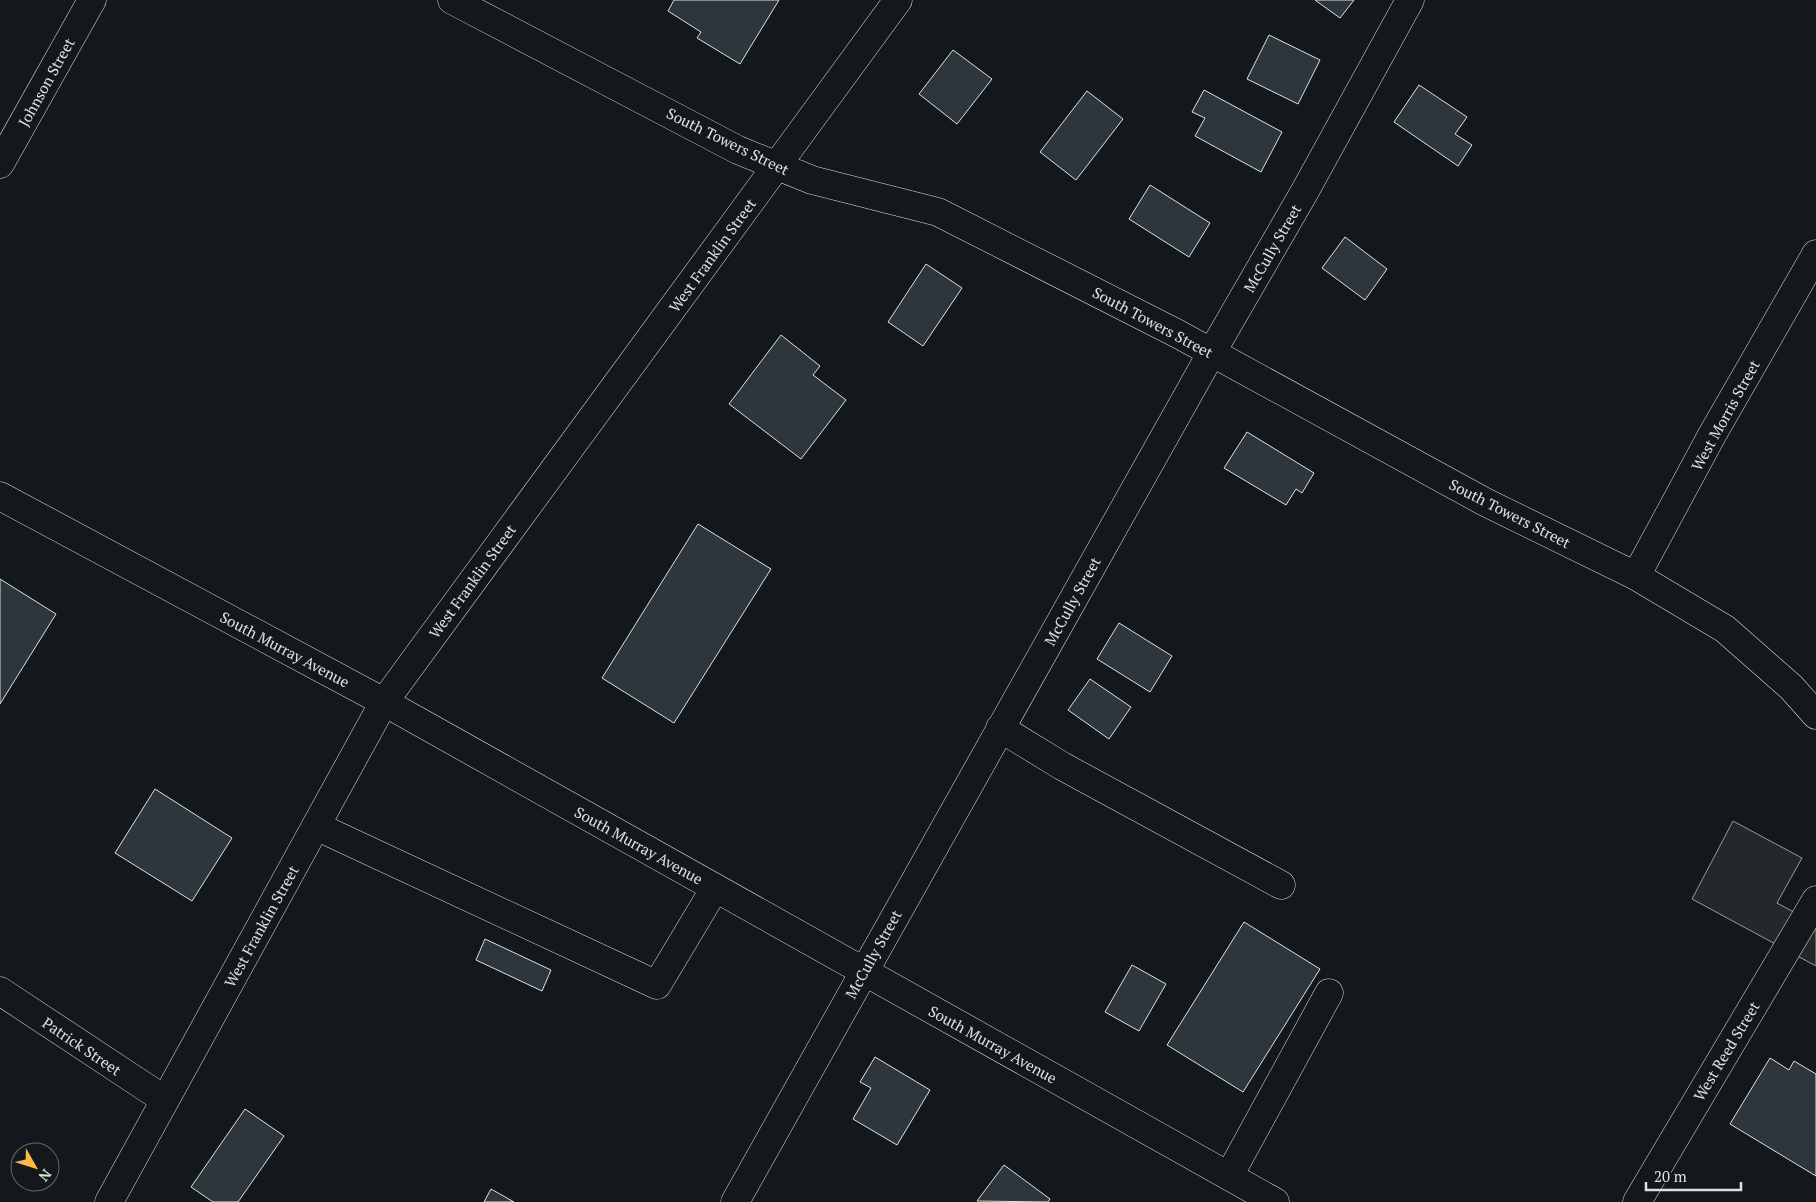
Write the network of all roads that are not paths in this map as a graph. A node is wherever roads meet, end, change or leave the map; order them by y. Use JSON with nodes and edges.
{"nodes":[{"id":1,"x":92,"y":0,"type":"edge"},
{"id":2,"x":452,"y":0,"type":"edge"},
{"id":3,"x":898,"y":0,"type":"edge"},
{"id":4,"x":1410,"y":0,"type":"edge"},
{"id":5,"x":0,"y":164,"type":"edge"},
{"id":6,"x":778,"y":166,"type":"junction"},
{"id":7,"x":1816,"y":254,"type":"edge"},
{"id":8,"x":1212,"y":352,"type":"junction"},
{"id":9,"x":0,"y":496,"type":"edge"},
{"id":10,"x":1636,"y":576,"type":"junction"},
{"id":11,"x":384,"y":702,"type":"junction"},
{"id":12,"x":1816,"y":715,"type":"edge"},
{"id":13,"x":1000,"y":728,"type":"junction"},
{"id":14,"x":316,"y":826,"type":"junction"},
{"id":15,"x":1281,"y":884,"type":"dead end"},
{"id":16,"x":715,"y":888,"type":"junction"},
{"id":17,"x":1816,"y":900,"type":"edge"},
{"id":18,"x":864,"y":971,"type":"junction"},
{"id":19,"x":0,"y":991,"type":"edge"},
{"id":20,"x":1329,"y":993,"type":"dead end"},
{"id":21,"x":165,"y":1100,"type":"junction"},
{"id":22,"x":1229,"y":1176,"type":"junction"},
{"id":23,"x":109,"y":1202,"type":"edge"},
{"id":24,"x":735,"y":1202,"type":"edge"},
{"id":25,"x":1275,"y":1202,"type":"edge"},
{"id":26,"x":1637,"y":1202,"type":"edge"}],
"edges":[{"from":1,"to":5,"type":"street","name":"Johnson Street"},
{"from":2,"to":6,"type":"street","name":"South Towers Street"},
{"from":3,"to":6,"type":"street","name":"West Franklin Street"},
{"from":4,"to":8,"type":"street","name":"McCully Street"},
{"from":6,"to":8,"type":"street","name":"South Towers Street"},
{"from":6,"to":11,"type":"street","name":"West Franklin Street"},
{"from":7,"to":10,"type":"street","name":"West Morris Street"},
{"from":8,"to":10,"type":"street","name":"South Towers Street"},
{"from":8,"to":13,"type":"street","name":"McCully Street"},
{"from":9,"to":11,"type":"street","name":"South Murray Avenue"},
{"from":10,"to":12,"type":"street","name":"South Towers Street"},
{"from":11,"to":14,"type":"street","name":"West Franklin Street"},
{"from":11,"to":16,"type":"street","name":"South Murray Avenue"},
{"from":13,"to":15,"type":"street"},
{"from":13,"to":18,"type":"street","name":"McCully Street"},
{"from":14,"to":16,"type":"street"},
{"from":14,"to":21,"type":"street","name":"West Franklin Street"},
{"from":16,"to":18,"type":"street","name":"South Murray Avenue"},
{"from":17,"to":26,"type":"street","name":"West Reed Street"},
{"from":18,"to":22,"type":"street","name":"South Murray Avenue"},
{"from":18,"to":24,"type":"street","name":"McCully Street"},
{"from":19,"to":21,"type":"street","name":"Patrick Street"},
{"from":20,"to":22,"type":"street"},
{"from":21,"to":23,"type":"street","name":"West Franklin Street"},
{"from":22,"to":25,"type":"street","name":"South Murray Avenue"}]}
